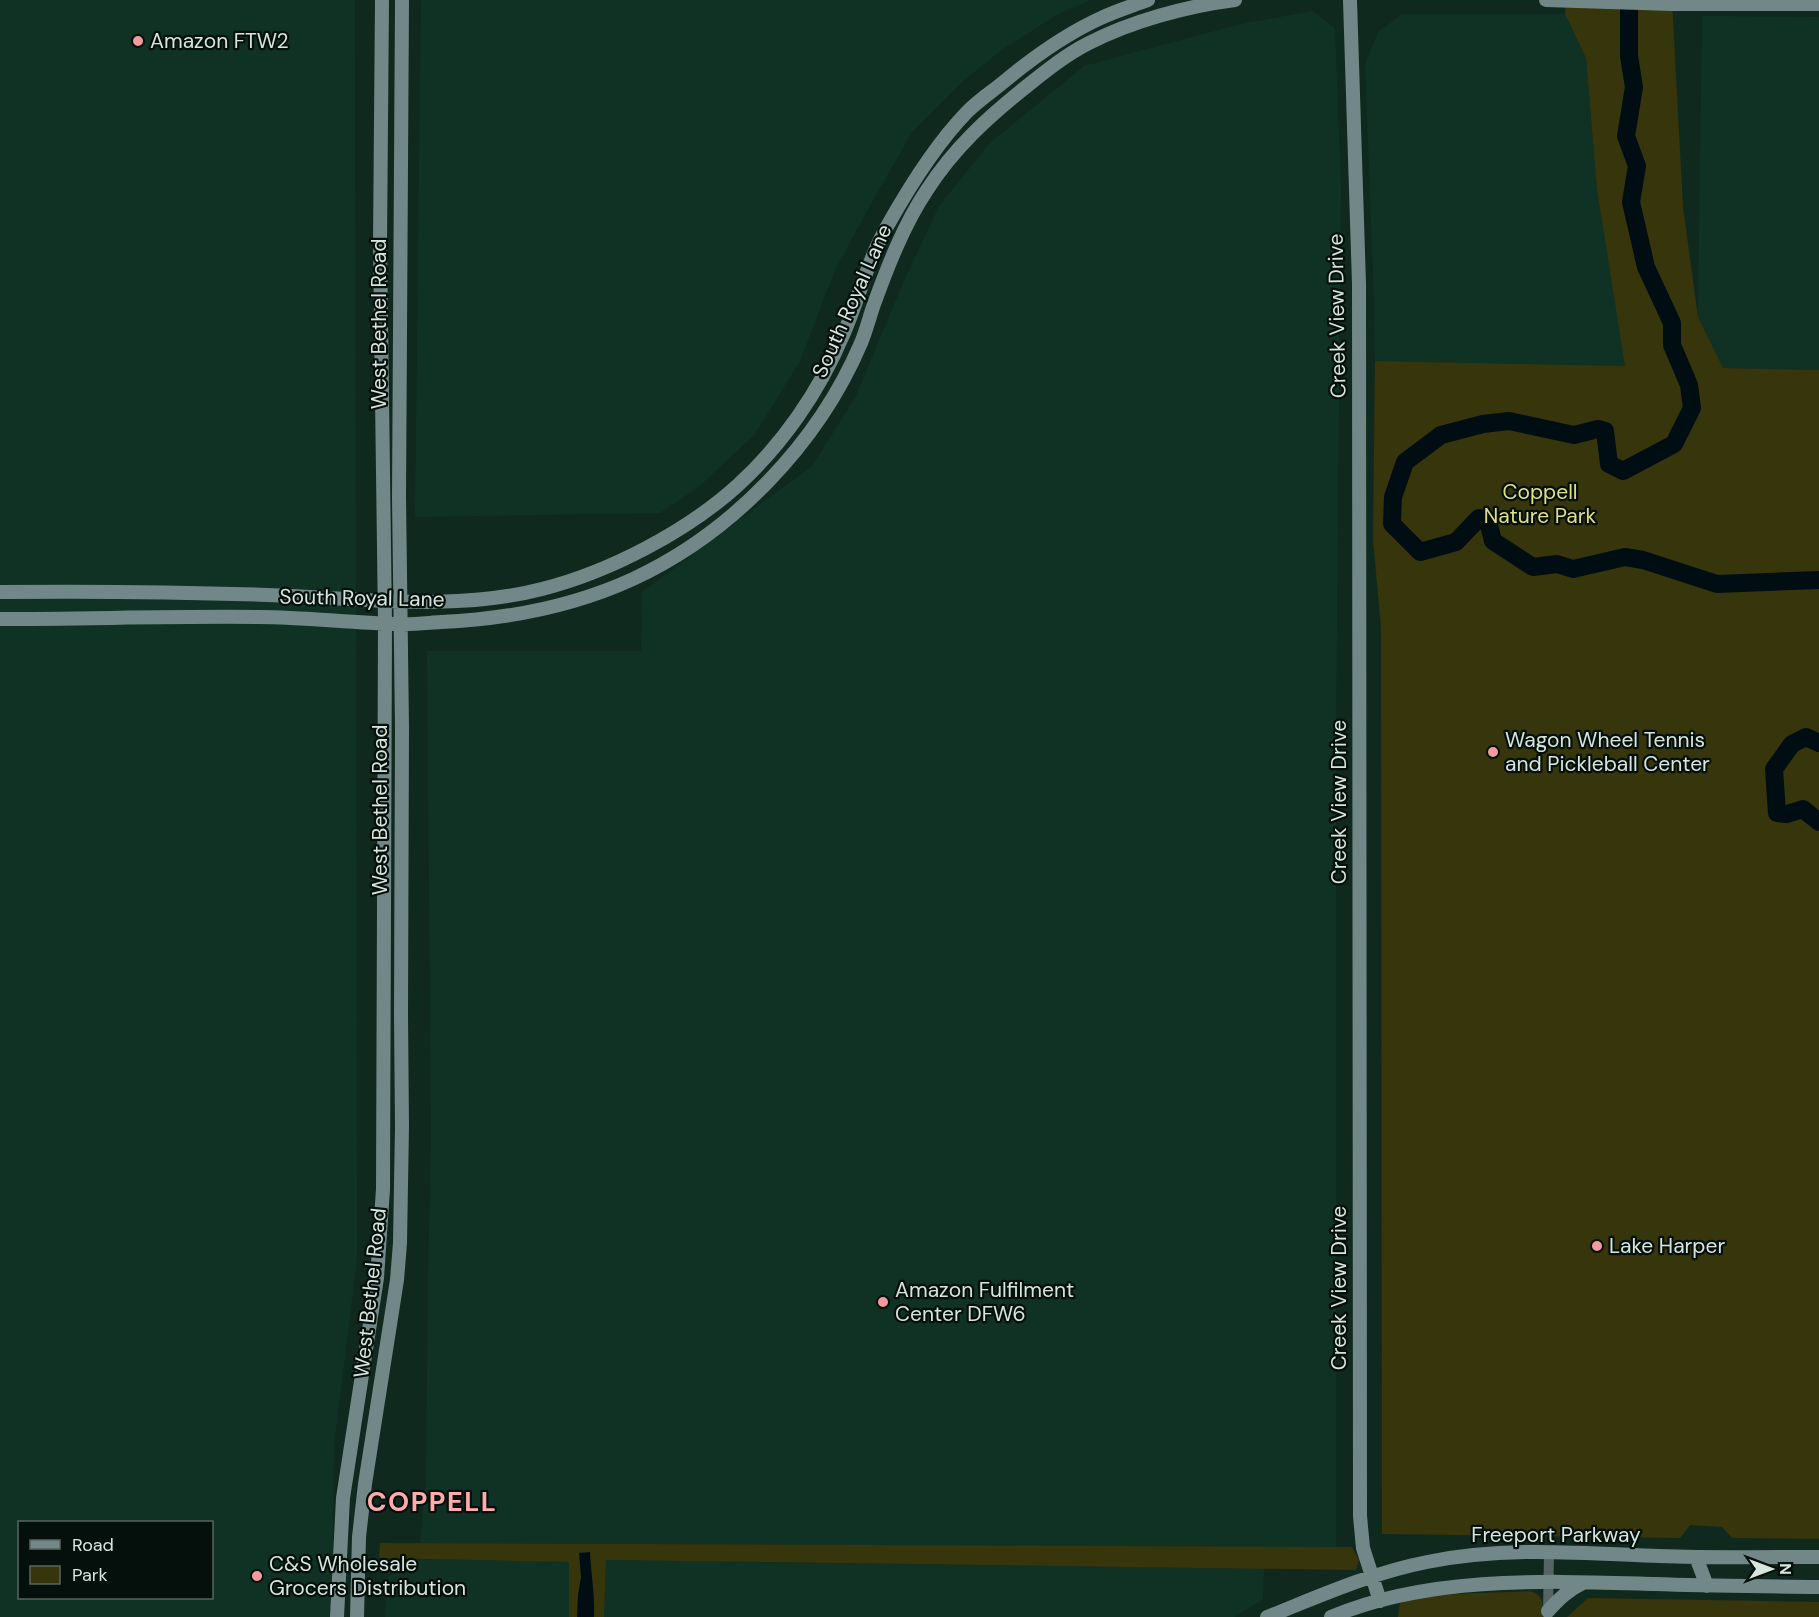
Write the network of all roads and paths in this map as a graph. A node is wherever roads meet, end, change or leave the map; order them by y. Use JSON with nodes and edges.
{"nodes":[{"id":1,"x":382,"y":0,"type":"edge"},
{"id":2,"x":402,"y":0,"type":"edge"},
{"id":3,"x":1148,"y":0,"type":"edge"},
{"id":4,"x":1235,"y":0,"type":"edge"},
{"id":5,"x":1350,"y":0,"type":"edge"},
{"id":6,"x":1546,"y":0,"type":"edge"},
{"id":7,"x":1588,"y":1,"type":"edge"},
{"id":8,"x":1819,"y":4,"type":"edge"},
{"id":9,"x":1087,"y":25,"type":"junction"},
{"id":10,"x":1094,"y":40,"type":"junction"},
{"id":11,"x":382,"y":85,"type":"junction"},
{"id":12,"x":401,"y":85,"type":"junction"},
{"id":13,"x":380,"y":245,"type":"junction"},
{"id":14,"x":401,"y":246,"type":"junction"},
{"id":15,"x":843,"y":336,"type":"junction"},
{"id":16,"x":861,"y":342,"type":"junction"},
{"id":17,"x":687,"y":523,"type":"junction"},
{"id":18,"x":701,"y":540,"type":"junction"},
{"id":19,"x":0,"y":592,"type":"edge"},
{"id":20,"x":384,"y":602,"type":"junction"},
{"id":21,"x":400,"y":602,"type":"junction"},
{"id":22,"x":0,"y":619,"type":"edge"},
{"id":23,"x":385,"y":624,"type":"junction"},
{"id":24,"x":400,"y":624,"type":"junction"},
{"id":25,"x":368,"y":1343,"type":"junction"},
{"id":26,"x":387,"y":1346,"type":"junction"},
{"id":27,"x":1548,"y":1551,"type":"junction"},
{"id":28,"x":1696,"y":1557,"type":"junction"},
{"id":29,"x":1713,"y":1557,"type":"junction"},
{"id":30,"x":1819,"y":1557,"type":"edge"},
{"id":31,"x":1372,"y":1575,"type":"junction"},
{"id":32,"x":1548,"y":1581,"type":"junction"},
{"id":33,"x":1584,"y":1582,"type":"junction"},
{"id":34,"x":339,"y":1586,"type":"junction"},
{"id":35,"x":1707,"y":1586,"type":"junction"},
{"id":36,"x":358,"y":1587,"type":"junction"},
{"id":37,"x":1819,"y":1587,"type":"edge"},
{"id":38,"x":1380,"y":1601,"type":"junction"},
{"id":39,"x":1548,"y":1614,"type":"edge"},
{"id":40,"x":338,"y":1617,"type":"edge"},
{"id":41,"x":357,"y":1617,"type":"edge"},
{"id":42,"x":1267,"y":1617,"type":"edge"},
{"id":43,"x":1331,"y":1617,"type":"edge"}],
"edges":[{"from":1,"to":11,"type":"main road","name":"West Bethel Road"},
{"from":2,"to":12,"type":"main road","name":"West Bethel Road"},
{"from":3,"to":9,"type":"main road","name":"South Royal Lane"},
{"from":4,"to":10,"type":"main road","name":"South Royal Lane"},
{"from":5,"to":31,"type":"main road","name":"Creek View Drive"},
{"from":6,"to":7,"type":"main road"},
{"from":7,"to":8,"type":"main road"},
{"from":9,"to":10,"type":"main road"},
{"from":9,"to":15,"type":"main road","name":"South Royal Lane"},
{"from":10,"to":16,"type":"main road","name":"South Royal Lane"},
{"from":11,"to":12,"type":"main road"},
{"from":11,"to":13,"type":"main road","name":"West Bethel Road"},
{"from":12,"to":14,"type":"main road","name":"West Bethel Road"},
{"from":13,"to":14,"type":"main road"},
{"from":13,"to":20,"type":"main road","name":"West Bethel Road"},
{"from":14,"to":21,"type":"main road","name":"West Bethel Road"},
{"from":15,"to":16,"type":"main road"},
{"from":15,"to":17,"type":"main road","name":"South Royal Lane"},
{"from":16,"to":18,"type":"main road","name":"South Royal Lane"},
{"from":17,"to":18,"type":"main road"},
{"from":17,"to":21,"type":"main road","name":"South Royal Lane"},
{"from":18,"to":24,"type":"main road","name":"South Royal Lane"},
{"from":19,"to":20,"type":"main road","name":"South Royal Lane"},
{"from":20,"to":21,"type":"main road","name":"South Royal Lane"},
{"from":20,"to":23,"type":"main road","name":"West Bethel Road"},
{"from":21,"to":24,"type":"main road","name":"West Bethel Road"},
{"from":22,"to":23,"type":"main road","name":"South Royal Lane"},
{"from":23,"to":24,"type":"main road","name":"South Royal Lane"},
{"from":23,"to":25,"type":"main road","name":"West Bethel Road"},
{"from":24,"to":26,"type":"main road","name":"West Bethel Road"},
{"from":25,"to":26,"type":"main road"},
{"from":25,"to":34,"type":"main road","name":"West Bethel Road"},
{"from":26,"to":36,"type":"main road","name":"West Bethel Road"},
{"from":27,"to":28,"type":"main road","name":"Freeport Parkway"},
{"from":27,"to":31,"type":"main road","name":"Freeport Parkway"},
{"from":27,"to":32,"type":"street"},
{"from":28,"to":29,"type":"main road","name":"Freeport Parkway"},
{"from":28,"to":35,"type":"main road"},
{"from":29,"to":30,"type":"main road","name":"Freeport Parkway"},
{"from":29,"to":35,"type":"main road"},
{"from":31,"to":38,"type":"main road","name":"Creek View Drive"},
{"from":31,"to":42,"type":"main road","name":"Freeport Parkway"},
{"from":32,"to":33,"type":"main road"},
{"from":32,"to":38,"type":"main road"},
{"from":32,"to":39,"type":"street"},
{"from":33,"to":35,"type":"main road"},
{"from":33,"to":39,"type":"main road"},
{"from":34,"to":36,"type":"main road"},
{"from":34,"to":40,"type":"main road","name":"West Bethel Road"},
{"from":35,"to":37,"type":"main road"},
{"from":36,"to":41,"type":"main road","name":"West Bethel Road"},
{"from":38,"to":43,"type":"main road"}]}
